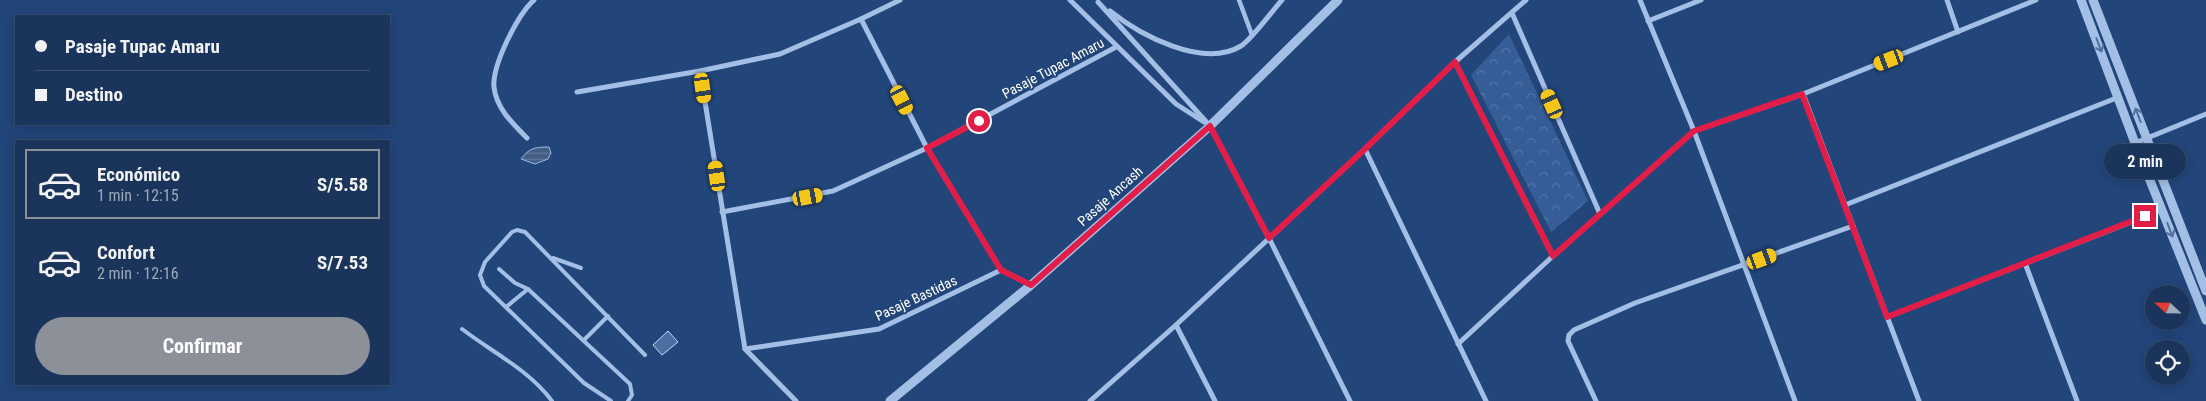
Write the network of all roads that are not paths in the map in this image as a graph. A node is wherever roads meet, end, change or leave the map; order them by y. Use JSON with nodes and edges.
{"nodes":[{"id":1,"x":534,"y":0,"type":"edge"},
{"id":2,"x":900,"y":0,"type":"edge"},
{"id":3,"x":1070,"y":0,"type":"edge"},
{"id":4,"x":1239,"y":0,"type":"edge"},
{"id":5,"x":1282,"y":0,"type":"edge"},
{"id":6,"x":1338,"y":0,"type":"edge"},
{"id":7,"x":1526,"y":0,"type":"edge"},
{"id":8,"x":1640,"y":0,"type":"edge"},
{"id":9,"x":1701,"y":0,"type":"edge"},
{"id":10,"x":1947,"y":0,"type":"edge"},
{"id":11,"x":2036,"y":0,"type":"edge"},
{"id":12,"x":2081,"y":0,"type":"edge"},
{"id":13,"x":2093,"y":0,"type":"edge"},
{"id":14,"x":1097,"y":1,"type":"edge"},
{"id":15,"x":1512,"y":13,"type":"junction"},
{"id":16,"x":861,"y":19,"type":"junction"},
{"id":17,"x":1648,"y":21,"type":"junction"},
{"id":18,"x":1958,"y":32,"type":"junction"},
{"id":19,"x":1252,"y":34,"type":"junction"},
{"id":20,"x":1116,"y":47,"type":"junction"},
{"id":21,"x":1455,"y":62,"type":"junction"},
{"id":22,"x":700,"y":71,"type":"junction"},
{"id":23,"x":577,"y":92,"type":"dead end"},
{"id":24,"x":1802,"y":94,"type":"junction"},
{"id":25,"x":2119,"y":97,"type":"junction"},
{"id":26,"x":2206,"y":114,"type":"edge"},
{"id":27,"x":1210,"y":126,"type":"junction"},
{"id":28,"x":1694,"y":131,"type":"junction"},
{"id":29,"x":527,"y":138,"type":"dead end"},
{"id":30,"x":2147,"y":138,"type":"junction"},
{"id":31,"x":2135,"y":143,"type":"junction"},
{"id":32,"x":927,"y":148,"type":"junction"},
{"id":33,"x":1365,"y":149,"type":"junction"},
{"id":34,"x":1845,"y":205,"type":"junction"},
{"id":35,"x":2163,"y":210,"type":"junction"},
{"id":36,"x":722,"y":212,"type":"junction"},
{"id":37,"x":1600,"y":214,"type":"junction"},
{"id":38,"x":1853,"y":226,"type":"junction"},
{"id":39,"x":1269,"y":238,"type":"junction"},
{"id":40,"x":1553,"y":256,"type":"junction"},
{"id":41,"x":551,"y":257,"type":"junction"},
{"id":42,"x":2025,"y":263,"type":"junction"},
{"id":43,"x":1744,"y":265,"type":"junction"},
{"id":44,"x":581,"y":268,"type":"dead end"},
{"id":45,"x":499,"y":269,"type":"dead end"},
{"id":46,"x":1001,"y":270,"type":"junction"},
{"id":47,"x":1031,"y":285,"type":"junction"},
{"id":48,"x":528,"y":289,"type":"junction"},
{"id":49,"x":2206,"y":291,"type":"edge"},
{"id":50,"x":506,"y":307,"type":"junction"},
{"id":51,"x":608,"y":316,"type":"junction"},
{"id":52,"x":1887,"y":317,"type":"junction"},
{"id":53,"x":2206,"y":320,"type":"edge"},
{"id":54,"x":1176,"y":325,"type":"junction"},
{"id":55,"x":462,"y":329,"type":"dead end"},
{"id":56,"x":584,"y":340,"type":"junction"},
{"id":57,"x":1458,"y":344,"type":"junction"},
{"id":58,"x":745,"y":349,"type":"junction"},
{"id":59,"x":645,"y":355,"type":"dead end"},
{"id":60,"x":552,"y":401,"type":"edge"},
{"id":61,"x":611,"y":401,"type":"edge"},
{"id":62,"x":628,"y":401,"type":"edge"},
{"id":63,"x":796,"y":401,"type":"edge"},
{"id":64,"x":890,"y":401,"type":"edge"},
{"id":65,"x":1090,"y":401,"type":"edge"},
{"id":66,"x":1215,"y":401,"type":"edge"},
{"id":67,"x":1350,"y":401,"type":"edge"},
{"id":68,"x":1486,"y":401,"type":"edge"},
{"id":69,"x":1596,"y":401,"type":"edge"},
{"id":70,"x":1794,"y":401,"type":"edge"},
{"id":71,"x":1919,"y":401,"type":"edge"},
{"id":72,"x":2078,"y":401,"type":"edge"}],
"edges":[{"from":1,"to":29,"type":"street"},
{"from":2,"to":16,"type":"street"},
{"from":3,"to":20,"type":"street"},
{"from":4,"to":19,"type":"street"},
{"from":5,"to":19,"type":"street"},
{"from":6,"to":27,"type":"street","name":"Pasaje Ancash"},
{"from":7,"to":15,"type":"street"},
{"from":8,"to":17,"type":"street"},
{"from":9,"to":17,"type":"street"},
{"from":10,"to":18,"type":"street"},
{"from":11,"to":18,"type":"street"},
{"from":12,"to":25,"type":"street","one_way":true},
{"from":30,"to":13,"type":"street","one_way":true},
{"from":14,"to":19,"type":"street"},
{"from":14,"to":27,"type":"street"},
{"from":15,"to":21,"type":"street"},
{"from":15,"to":37,"type":"street"},
{"from":16,"to":22,"type":"street"},
{"from":16,"to":32,"type":"street"},
{"from":17,"to":28,"type":"street"},
{"from":18,"to":24,"type":"street"},
{"from":20,"to":27,"type":"street"},
{"from":20,"to":32,"type":"street","name":"Pasaje Tupac Amaru"},
{"from":21,"to":33,"type":"street"},
{"from":21,"to":40,"type":"street"},
{"from":22,"to":23,"type":"street"},
{"from":22,"to":36,"type":"street"},
{"from":24,"to":28,"type":"street"},
{"from":24,"to":34,"type":"street"},
{"from":25,"to":31,"type":"street"},
{"from":25,"to":34,"type":"street"},
{"from":26,"to":30,"type":"street"},
{"from":27,"to":39,"type":"street"},
{"from":27,"to":47,"type":"street","name":"Pasaje Ancash"},
{"from":28,"to":37,"type":"street"},
{"from":28,"to":43,"type":"street"},
{"from":30,"to":31,"type":"street"},
{"from":30,"to":49,"type":"street"},
{"from":31,"to":35,"type":"street"},
{"from":32,"to":36,"type":"street","name":"Pasaje Tupac Amaru"},
{"from":32,"to":46,"type":"street"},
{"from":33,"to":39,"type":"street"},
{"from":33,"to":57,"type":"street"},
{"from":34,"to":38,"type":"street"},
{"from":35,"to":42,"type":"street"},
{"from":35,"to":53,"type":"street","one_way":true},
{"from":36,"to":58,"type":"street"},
{"from":37,"to":40,"type":"street"},
{"from":38,"to":43,"type":"street"},
{"from":38,"to":52,"type":"street"},
{"from":39,"to":54,"type":"street"},
{"from":39,"to":67,"type":"street"},
{"from":40,"to":57,"type":"street"},
{"from":41,"to":44,"type":"lane"},
{"from":41,"to":50,"type":"lane"},
{"from":41,"to":51,"type":"lane"},
{"from":42,"to":52,"type":"street"},
{"from":42,"to":72,"type":"street"},
{"from":43,"to":69,"type":"street"},
{"from":43,"to":70,"type":"street"},
{"from":45,"to":48,"type":"lane"},
{"from":46,"to":47,"type":"street"},
{"from":46,"to":58,"type":"street","name":"Pasaje Bastidas"},
{"from":47,"to":64,"type":"street","name":"Pasaje Ancash"},
{"from":48,"to":50,"type":"lane"},
{"from":48,"to":56,"type":"lane"},
{"from":50,"to":61,"type":"lane"},
{"from":51,"to":56,"type":"lane"},
{"from":51,"to":59,"type":"lane"},
{"from":52,"to":71,"type":"street"},
{"from":54,"to":65,"type":"street"},
{"from":54,"to":66,"type":"street"},
{"from":55,"to":60,"type":"lane"},
{"from":56,"to":62,"type":"lane"},
{"from":57,"to":68,"type":"street"},
{"from":58,"to":63,"type":"street"}]}
